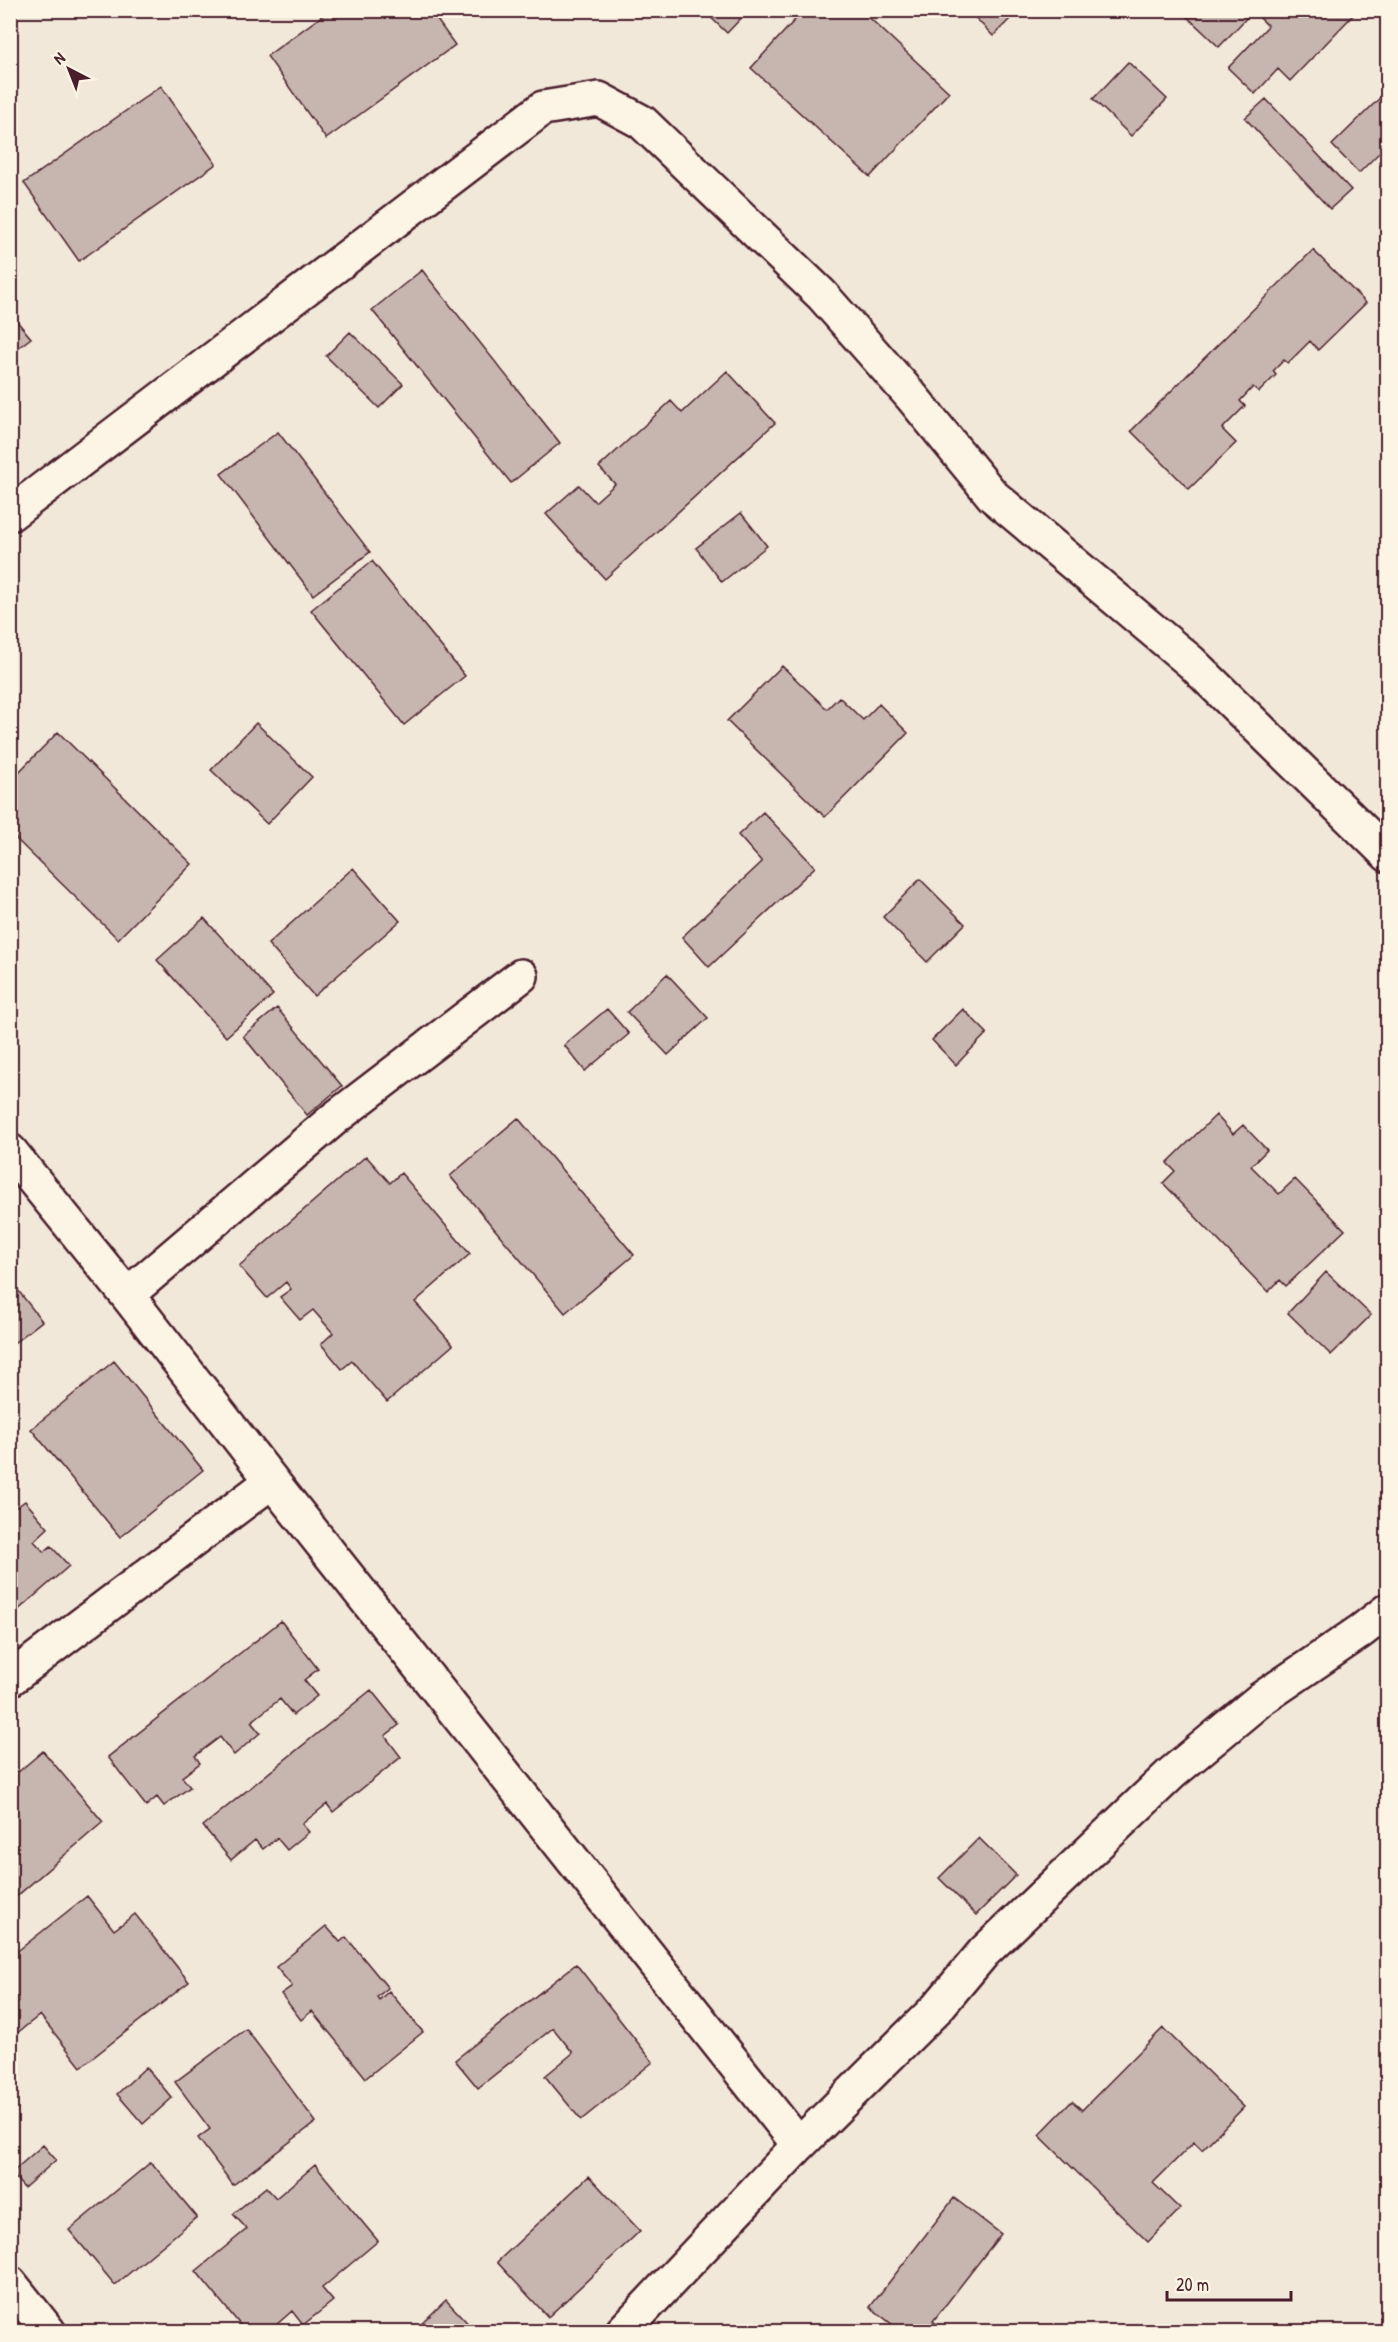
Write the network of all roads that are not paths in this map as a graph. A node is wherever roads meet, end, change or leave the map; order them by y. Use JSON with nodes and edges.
{"nodes":[{"id":1,"x":10,"y":514,"type":"edge"},
{"id":2,"x":1388,"y":855,"type":"edge"},
{"id":3,"x":521,"y":976,"type":"dead end"},
{"id":4,"x":10,"y":1151,"type":"edge"},
{"id":5,"x":128,"y":1295,"type":"junction"},
{"id":6,"x":272,"y":1481,"type":"junction"},
{"id":7,"x":1388,"y":1610,"type":"edge"},
{"id":8,"x":10,"y":1679,"type":"edge"},
{"id":9,"x":799,"y":2145,"type":"junction"},
{"id":10,"x":10,"y":2283,"type":"edge"},
{"id":11,"x":49,"y":2331,"type":"edge"},
{"id":12,"x":622,"y":2331,"type":"edge"}],
"edges":[{"from":1,"to":2,"type":"street"},
{"from":3,"to":5,"type":"street"},
{"from":4,"to":5,"type":"street"},
{"from":5,"to":6,"type":"street"},
{"from":6,"to":8,"type":"street"},
{"from":6,"to":9,"type":"street"},
{"from":7,"to":9,"type":"street"},
{"from":9,"to":12,"type":"street"},
{"from":10,"to":11,"type":"street"}]}
